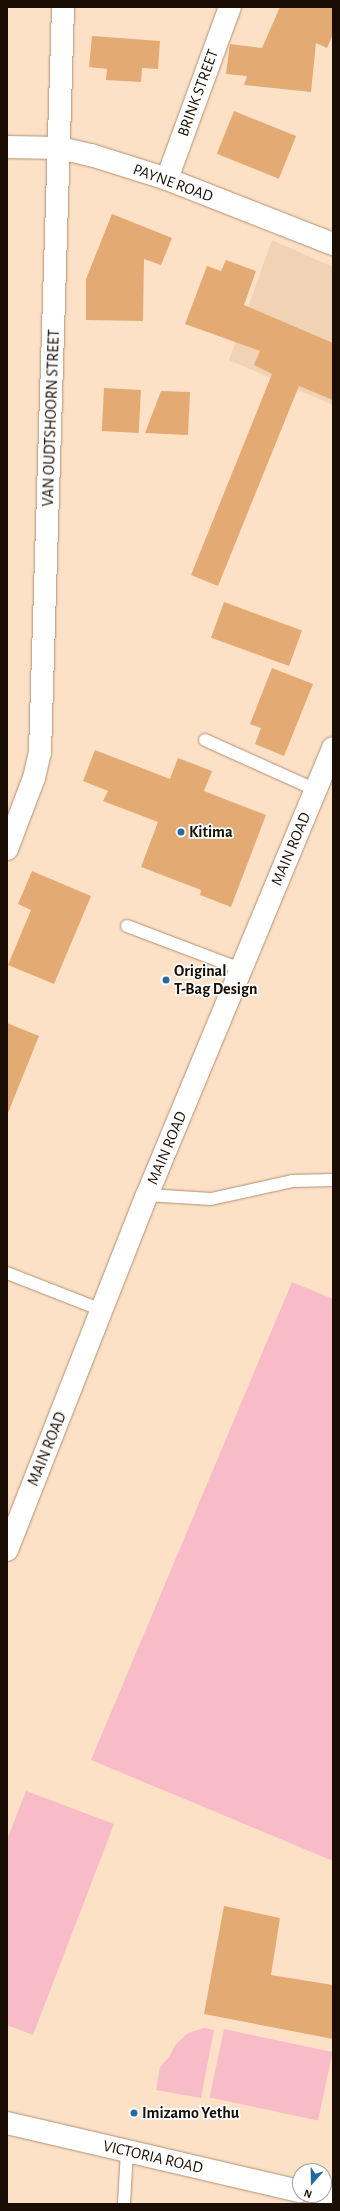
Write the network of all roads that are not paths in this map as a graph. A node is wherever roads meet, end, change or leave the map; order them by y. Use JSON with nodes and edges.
{"nodes":[{"id":1,"x":64,"y":7,"type":"edge"},
{"id":2,"x":230,"y":7,"type":"edge"},
{"id":3,"x":7,"y":147,"type":"edge"},
{"id":4,"x":60,"y":148,"type":"junction"},
{"id":5,"x":167,"y":179,"type":"junction"},
{"id":6,"x":333,"y":244,"type":"edge"},
{"id":7,"x":205,"y":740,"type":"dead end"},
{"id":8,"x":333,"y":748,"type":"edge"},
{"id":9,"x":316,"y":790,"type":"junction"},
{"id":10,"x":7,"y":850,"type":"edge"},
{"id":11,"x":127,"y":926,"type":"dead end"},
{"id":12,"x":241,"y":969,"type":"junction"},
{"id":13,"x":333,"y":1180,"type":"edge"},
{"id":14,"x":148,"y":1195,"type":"junction"},
{"id":15,"x":7,"y":1273,"type":"edge"},
{"id":16,"x":102,"y":1310,"type":"junction"},
{"id":17,"x":7,"y":1550,"type":"edge"},
{"id":18,"x":7,"y":2123,"type":"edge"},
{"id":19,"x":127,"y":2151,"type":"junction"},
{"id":20,"x":292,"y":2189,"type":"edge"},
{"id":21,"x":124,"y":2204,"type":"edge"}],
"edges":[{"from":1,"to":4,"type":"street","name":"VAN OUDTSHOORN STREET"},
{"from":2,"to":5,"type":"street","name":"BRINK STREET"},
{"from":3,"to":4,"type":"street","name":"PAYNE ROAD"},
{"from":4,"to":5,"type":"street","name":"PAYNE ROAD"},
{"from":4,"to":10,"type":"street","name":"VAN OUDTSHOORN STREET"},
{"from":5,"to":6,"type":"street","name":"PAYNE ROAD"},
{"from":7,"to":9,"type":"lane"},
{"from":8,"to":9,"type":"street","name":"MAIN ROAD"},
{"from":9,"to":12,"type":"street","name":"MAIN ROAD"},
{"from":11,"to":12,"type":"lane"},
{"from":12,"to":14,"type":"street","name":"MAIN ROAD"},
{"from":13,"to":14,"type":"lane"},
{"from":14,"to":16,"type":"street","name":"MAIN ROAD"},
{"from":15,"to":16,"type":"lane"},
{"from":16,"to":17,"type":"street","name":"MAIN ROAD"},
{"from":18,"to":19,"type":"street","name":"VICTORIA ROAD"},
{"from":19,"to":20,"type":"street","name":"VICTORIA ROAD"},
{"from":19,"to":21,"type":"lane"}]}
